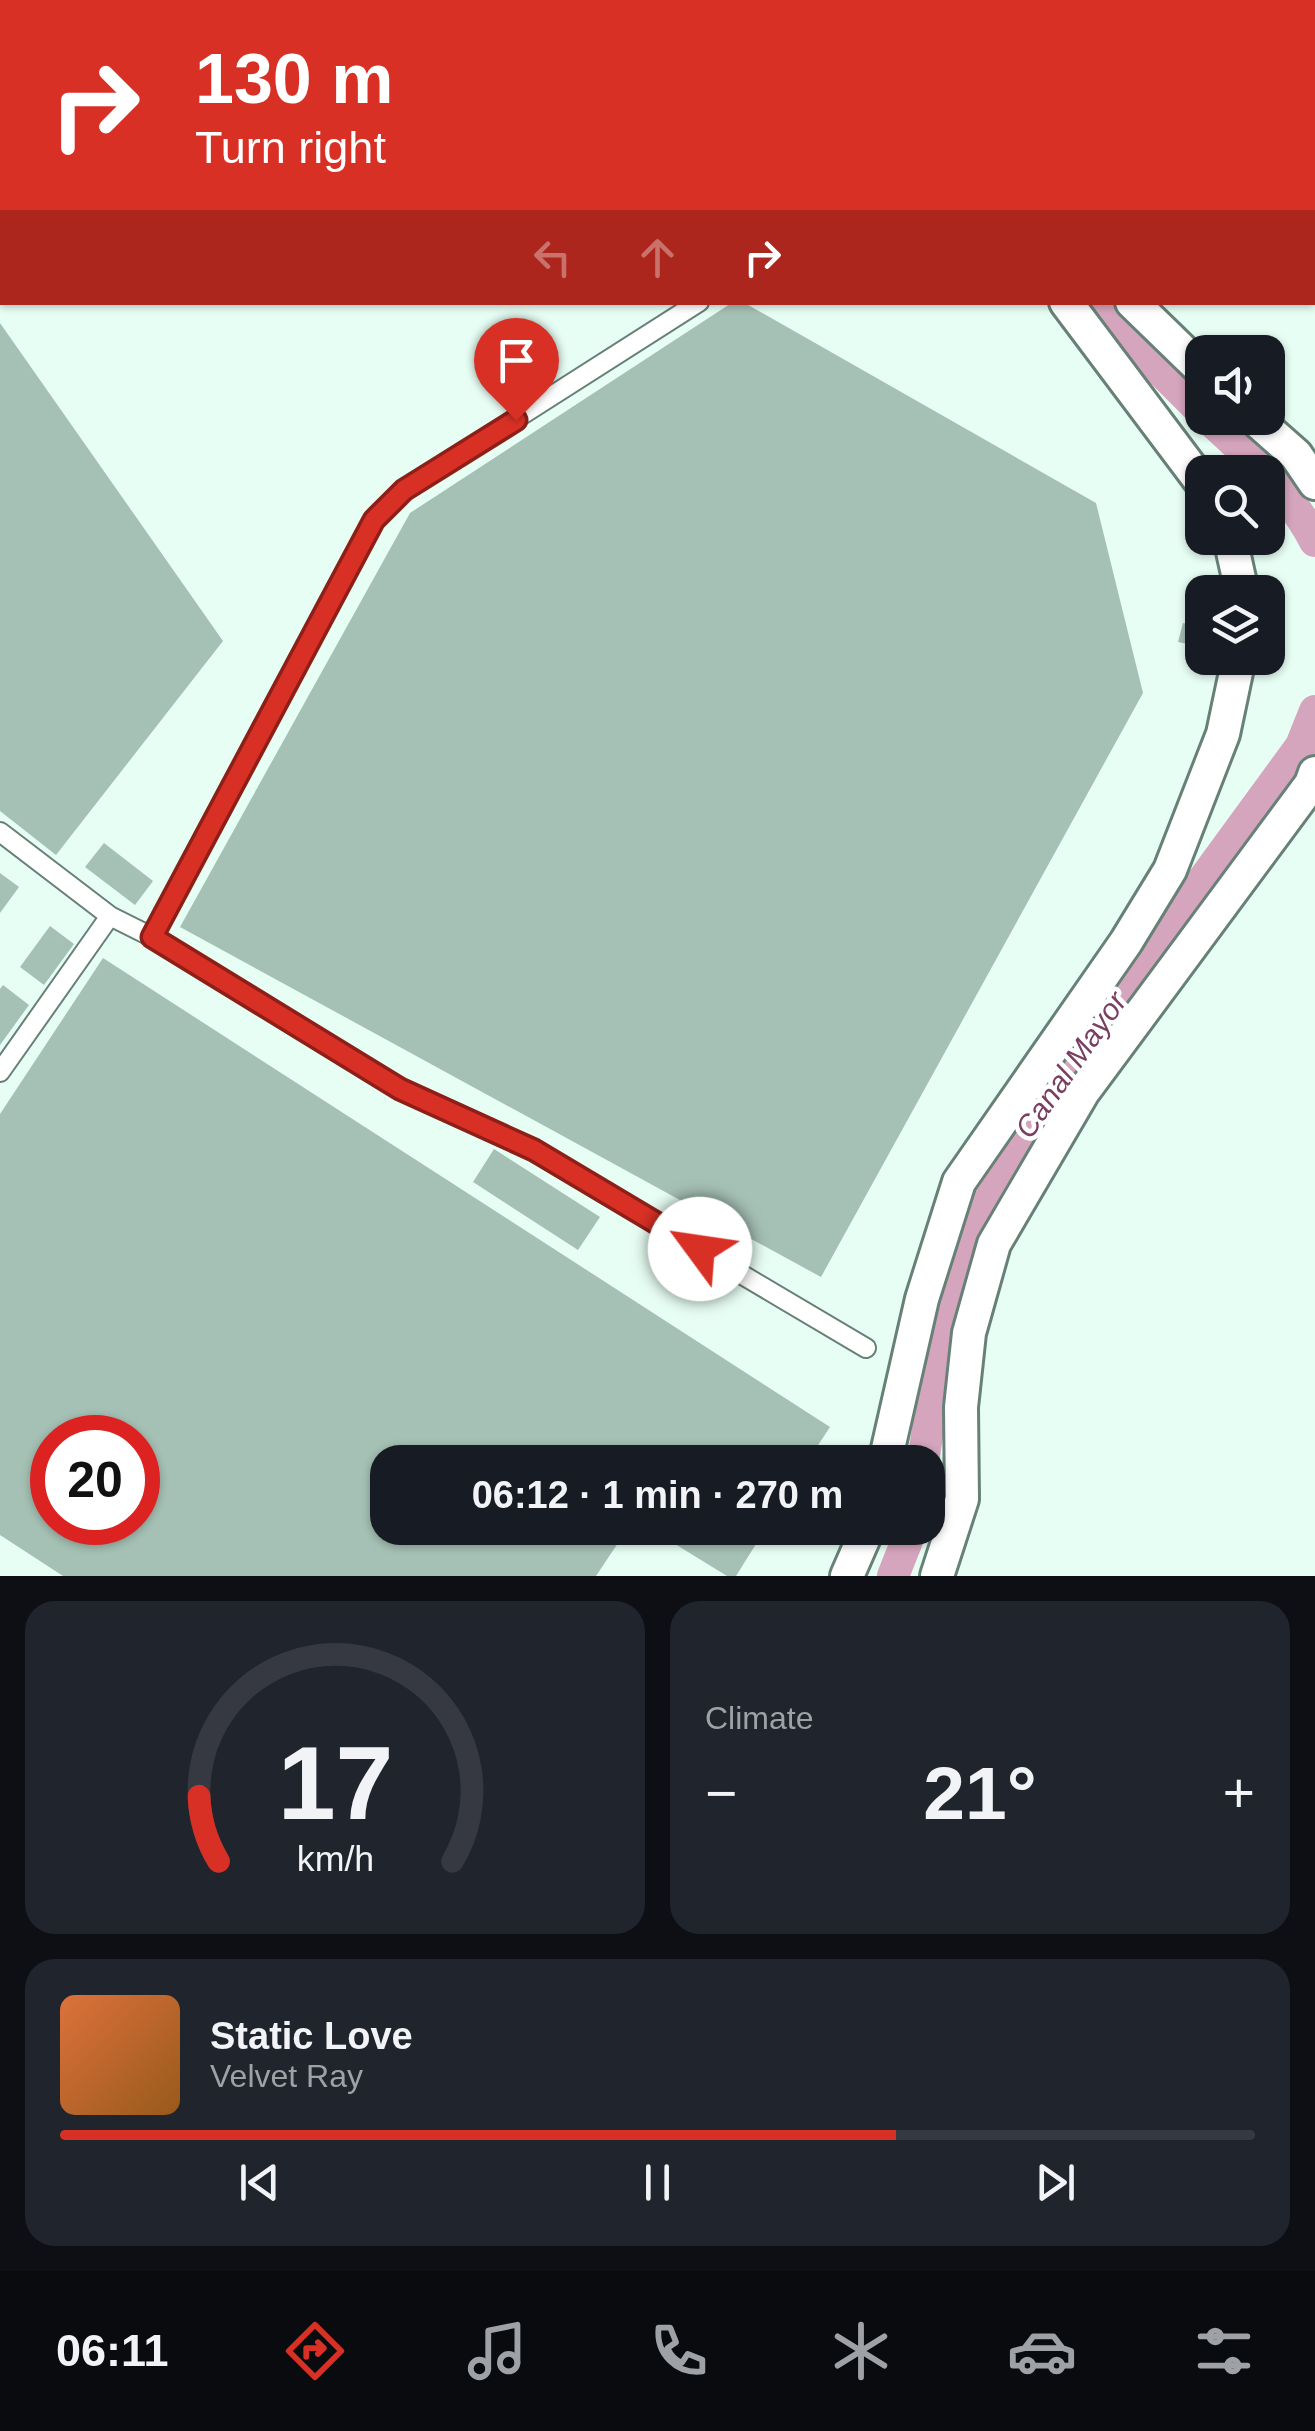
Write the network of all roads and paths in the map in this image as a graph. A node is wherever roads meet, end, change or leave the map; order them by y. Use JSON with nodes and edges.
{"nodes":[{"id":1,"x":694,"y":305,"type":"edge"},
{"id":2,"x":1068,"y":305,"type":"edge"},
{"id":3,"x":1135,"y":305,"type":"edge"},
{"id":4,"x":1185,"y":353,"type":"edge"},
{"id":5,"x":1273,"y":435,"type":"edge"},
{"id":6,"x":1185,"y":460,"type":"edge"},
{"id":7,"x":1315,"y":483,"type":"edge"},
{"id":8,"x":1235,"y":675,"type":"edge"},
{"id":9,"x":1315,"y":773,"type":"edge"},
{"id":10,"x":0,"y":832,"type":"edge"},
{"id":11,"x":110,"y":916,"type":"junction"},
{"id":12,"x":152,"y":937,"type":"junction"},
{"id":13,"x":0,"y":1072,"type":"edge"},
{"id":14,"x":866,"y":1348,"type":"dead end"},
{"id":15,"x":889,"y":1445,"type":"edge"},
{"id":16,"x":861,"y":1545,"type":"edge"},
{"id":17,"x":847,"y":1576,"type":"edge"},
{"id":18,"x":937,"y":1576,"type":"edge"}],
"edges":[{"from":1,"to":12,"type":"lane"},
{"from":2,"to":6,"type":"street"},
{"from":3,"to":4,"type":"street"},
{"from":5,"to":7,"type":"street"},
{"from":8,"to":15,"type":"street"},
{"from":9,"to":18,"type":"street"},
{"from":10,"to":11,"type":"lane"},
{"from":11,"to":12,"type":"lane"},
{"from":11,"to":13,"type":"lane"},
{"from":12,"to":14,"type":"lane"},
{"from":16,"to":17,"type":"street"}]}
